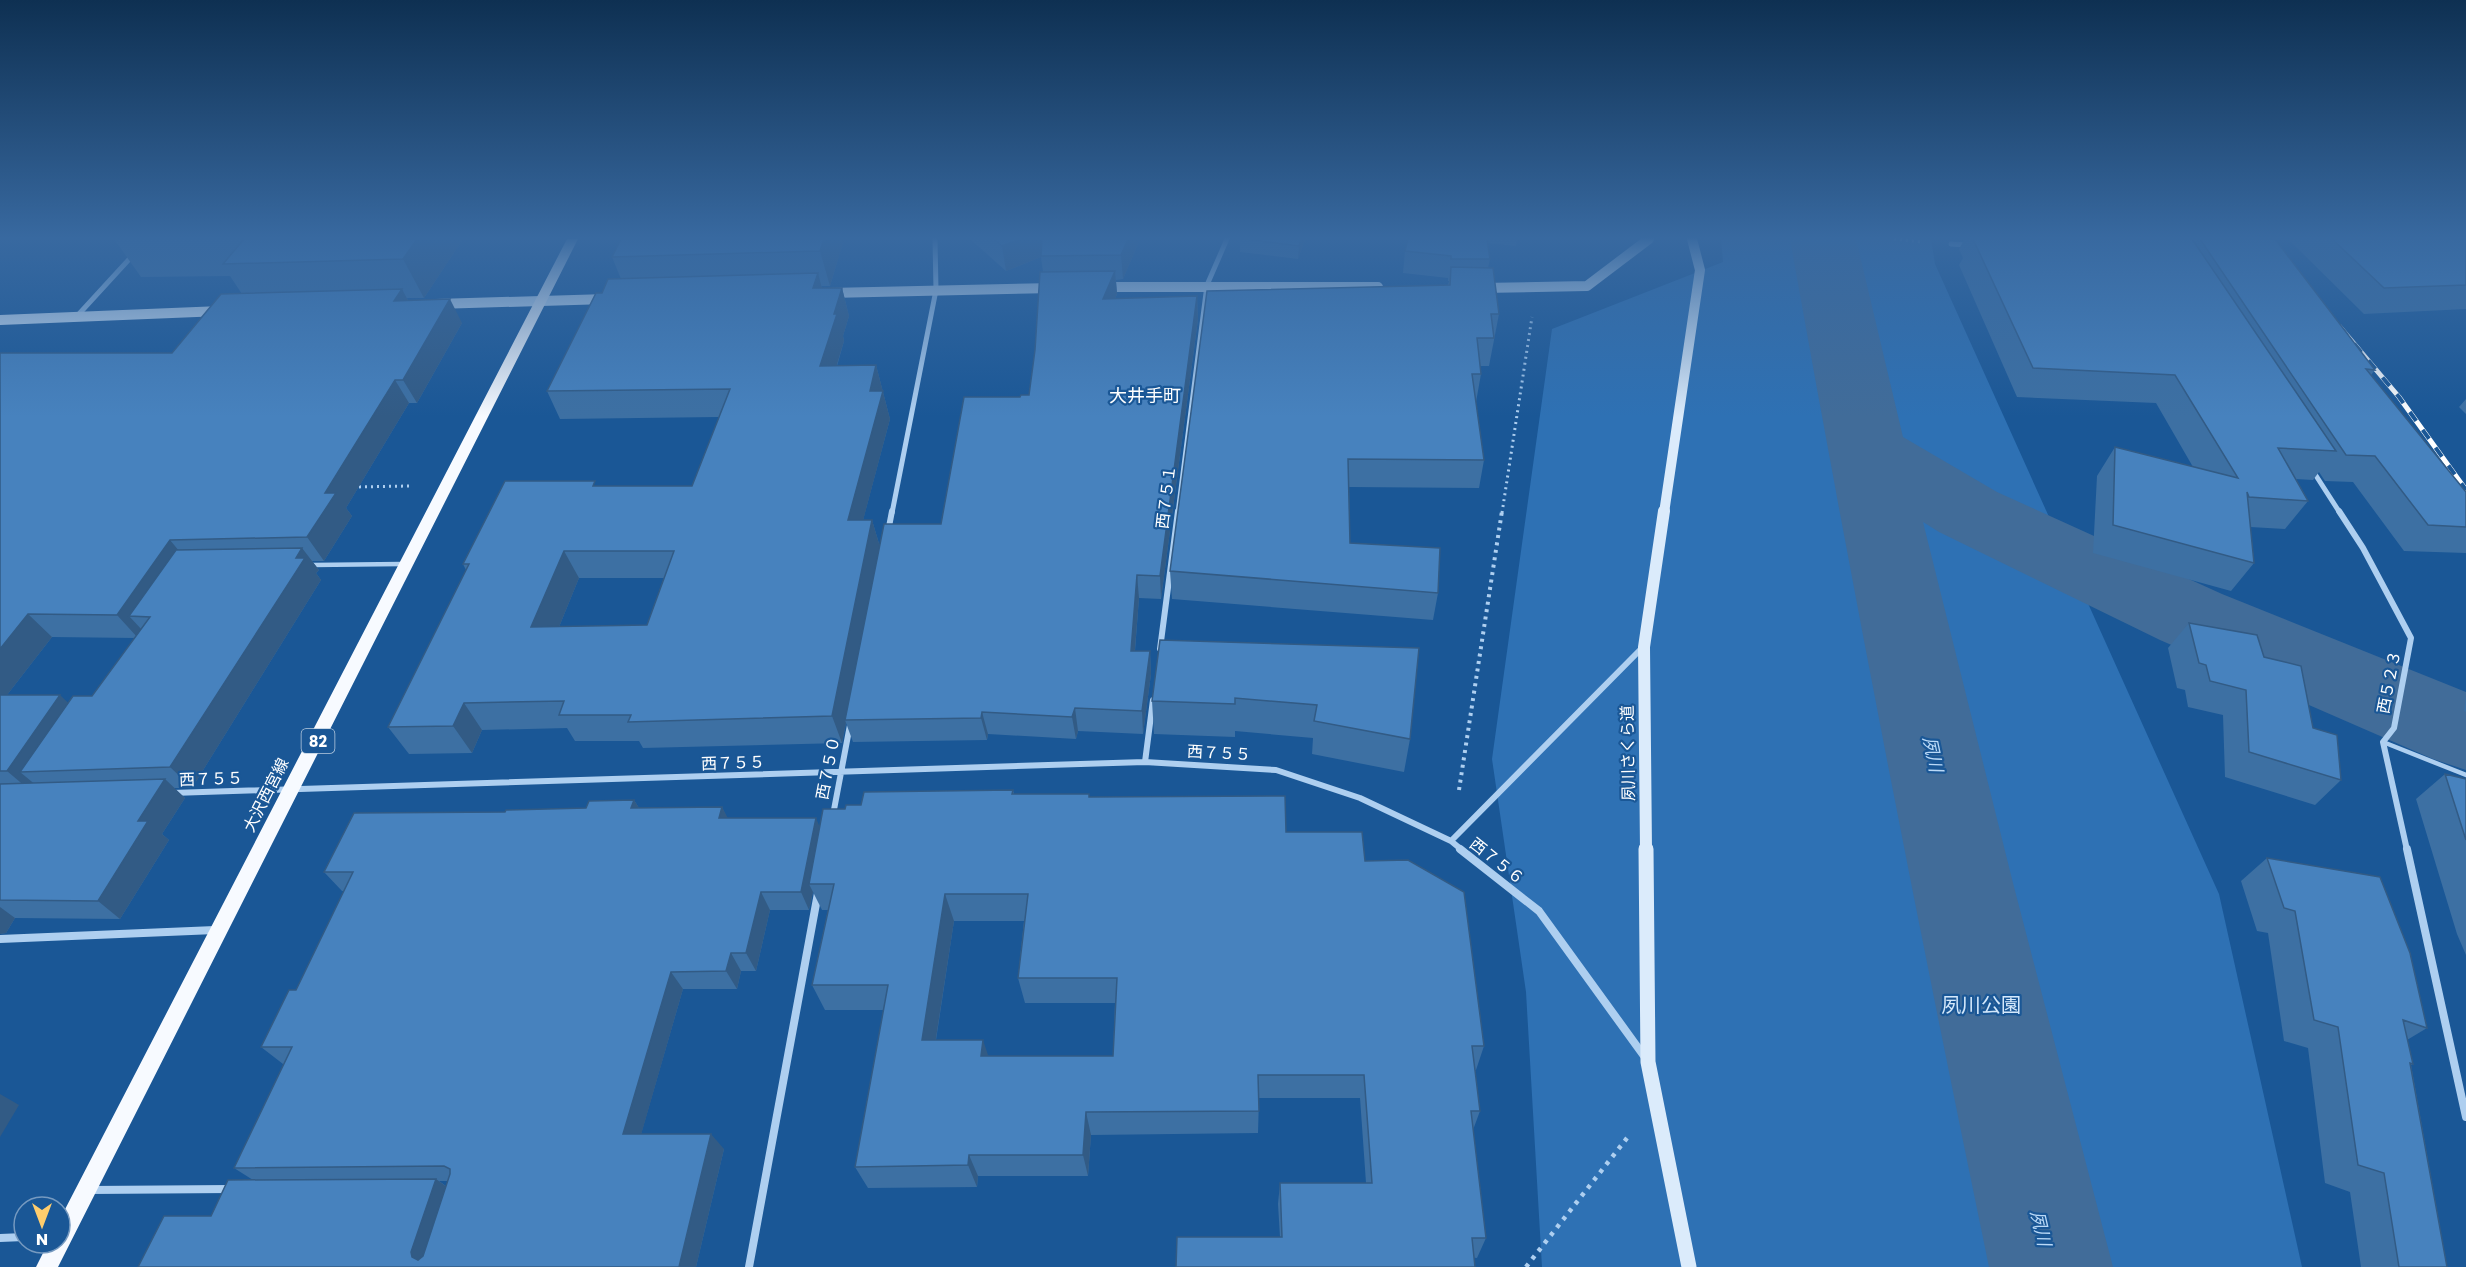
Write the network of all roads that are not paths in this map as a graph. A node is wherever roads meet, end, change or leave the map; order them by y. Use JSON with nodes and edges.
{"nodes":[{"id":1,"x":94,"y":298,"type":"edge"},
{"id":2,"x":611,"y":298,"type":"edge"},
{"id":3,"x":934,"y":298,"type":"edge"},
{"id":4,"x":1205,"y":298,"type":"edge"},
{"id":5,"x":1696,"y":298,"type":"edge"},
{"id":6,"x":544,"y":300,"type":"junction"},
{"id":7,"x":425,"y":304,"type":"edge"},
{"id":8,"x":234,"y":310,"type":"edge"},
{"id":9,"x":78,"y":315,"type":"junction"},
{"id":10,"x":0,"y":320,"type":"edge"},
{"id":11,"x":2307,"y":463,"type":"edge"},
{"id":12,"x":886,"y":543,"type":"edge"},
{"id":13,"x":409,"y":564,"type":"junction"},
{"id":14,"x":306,"y":566,"type":"edge"},
{"id":15,"x":1644,"y":647,"type":"junction"},
{"id":16,"x":1159,"y":658,"type":"edge"},
{"id":17,"x":1154,"y":693,"type":"edge"},
{"id":18,"x":852,"y":716,"type":"edge"},
{"id":19,"x":2383,"y":742,"type":"junction"},
{"id":20,"x":1145,"y":762,"type":"junction"},
{"id":21,"x":840,"y":773,"type":"junction"},
{"id":22,"x":2466,"y":775,"type":"edge"},
{"id":23,"x":293,"y":790,"type":"junction"},
{"id":24,"x":164,"y":794,"type":"edge"},
{"id":25,"x":832,"y":819,"type":"edge"},
{"id":26,"x":1451,"y":842,"type":"junction"},
{"id":27,"x":819,"y":888,"type":"edge"},
{"id":28,"x":221,"y":930,"type":"junction"},
{"id":29,"x":0,"y":939,"type":"edge"},
{"id":30,"x":1648,"y":1062,"type":"junction"},
{"id":31,"x":2466,"y":1117,"type":"edge"},
{"id":32,"x":240,"y":1189,"type":"edge"},
{"id":33,"x":87,"y":1190,"type":"junction"},
{"id":34,"x":72,"y":1218,"type":"edge"},
{"id":35,"x":749,"y":1267,"type":"edge"},
{"id":36,"x":1689,"y":1267,"type":"edge"}],
"edges":[{"from":1,"to":9,"type":"street"},
{"from":2,"to":6,"type":"street"},
{"from":3,"to":12,"type":"street"},
{"from":4,"to":16,"type":"street","name":"西７５１"},
{"from":5,"to":15,"type":"street","name":"夙川さくら道"},
{"from":6,"to":7,"type":"street"},
{"from":6,"to":13,"type":"main road","name":"大沢西宮線","number":"82"},
{"from":8,"to":9,"type":"street"},
{"from":9,"to":10,"type":"street"},
{"from":11,"to":19,"type":"street","name":"西５２３"},
{"from":13,"to":14,"type":"lane"},
{"from":13,"to":23,"type":"main road","name":"大沢西宮線","number":"82"},
{"from":15,"to":26,"type":"street","name":"西７５６"},
{"from":15,"to":30,"type":"street","name":"夙川さくら道"},
{"from":17,"to":20,"type":"street"},
{"from":18,"to":21,"type":"street","name":"西７５０"},
{"from":19,"to":22,"type":"lane"},
{"from":19,"to":31,"type":"street"},
{"from":20,"to":21,"type":"street","name":"西７５５"},
{"from":20,"to":26,"type":"street","name":"西７５５"},
{"from":21,"to":23,"type":"street","name":"西７５５"},
{"from":21,"to":25,"type":"street","name":"西７５０"},
{"from":23,"to":24,"type":"street","name":"西７５５"},
{"from":23,"to":28,"type":"main road","name":"大沢西宮線","number":"82"},
{"from":26,"to":30,"type":"street","name":"西７５６"},
{"from":27,"to":35,"type":"street"},
{"from":28,"to":29,"type":"street"},
{"from":28,"to":33,"type":"main road","name":"大沢西宮線","number":"82"},
{"from":30,"to":36,"type":"street","name":"夙川さくら道"},
{"from":32,"to":33,"type":"street"},
{"from":33,"to":34,"type":"main road","name":"大沢西宮線","number":"82"}]}
